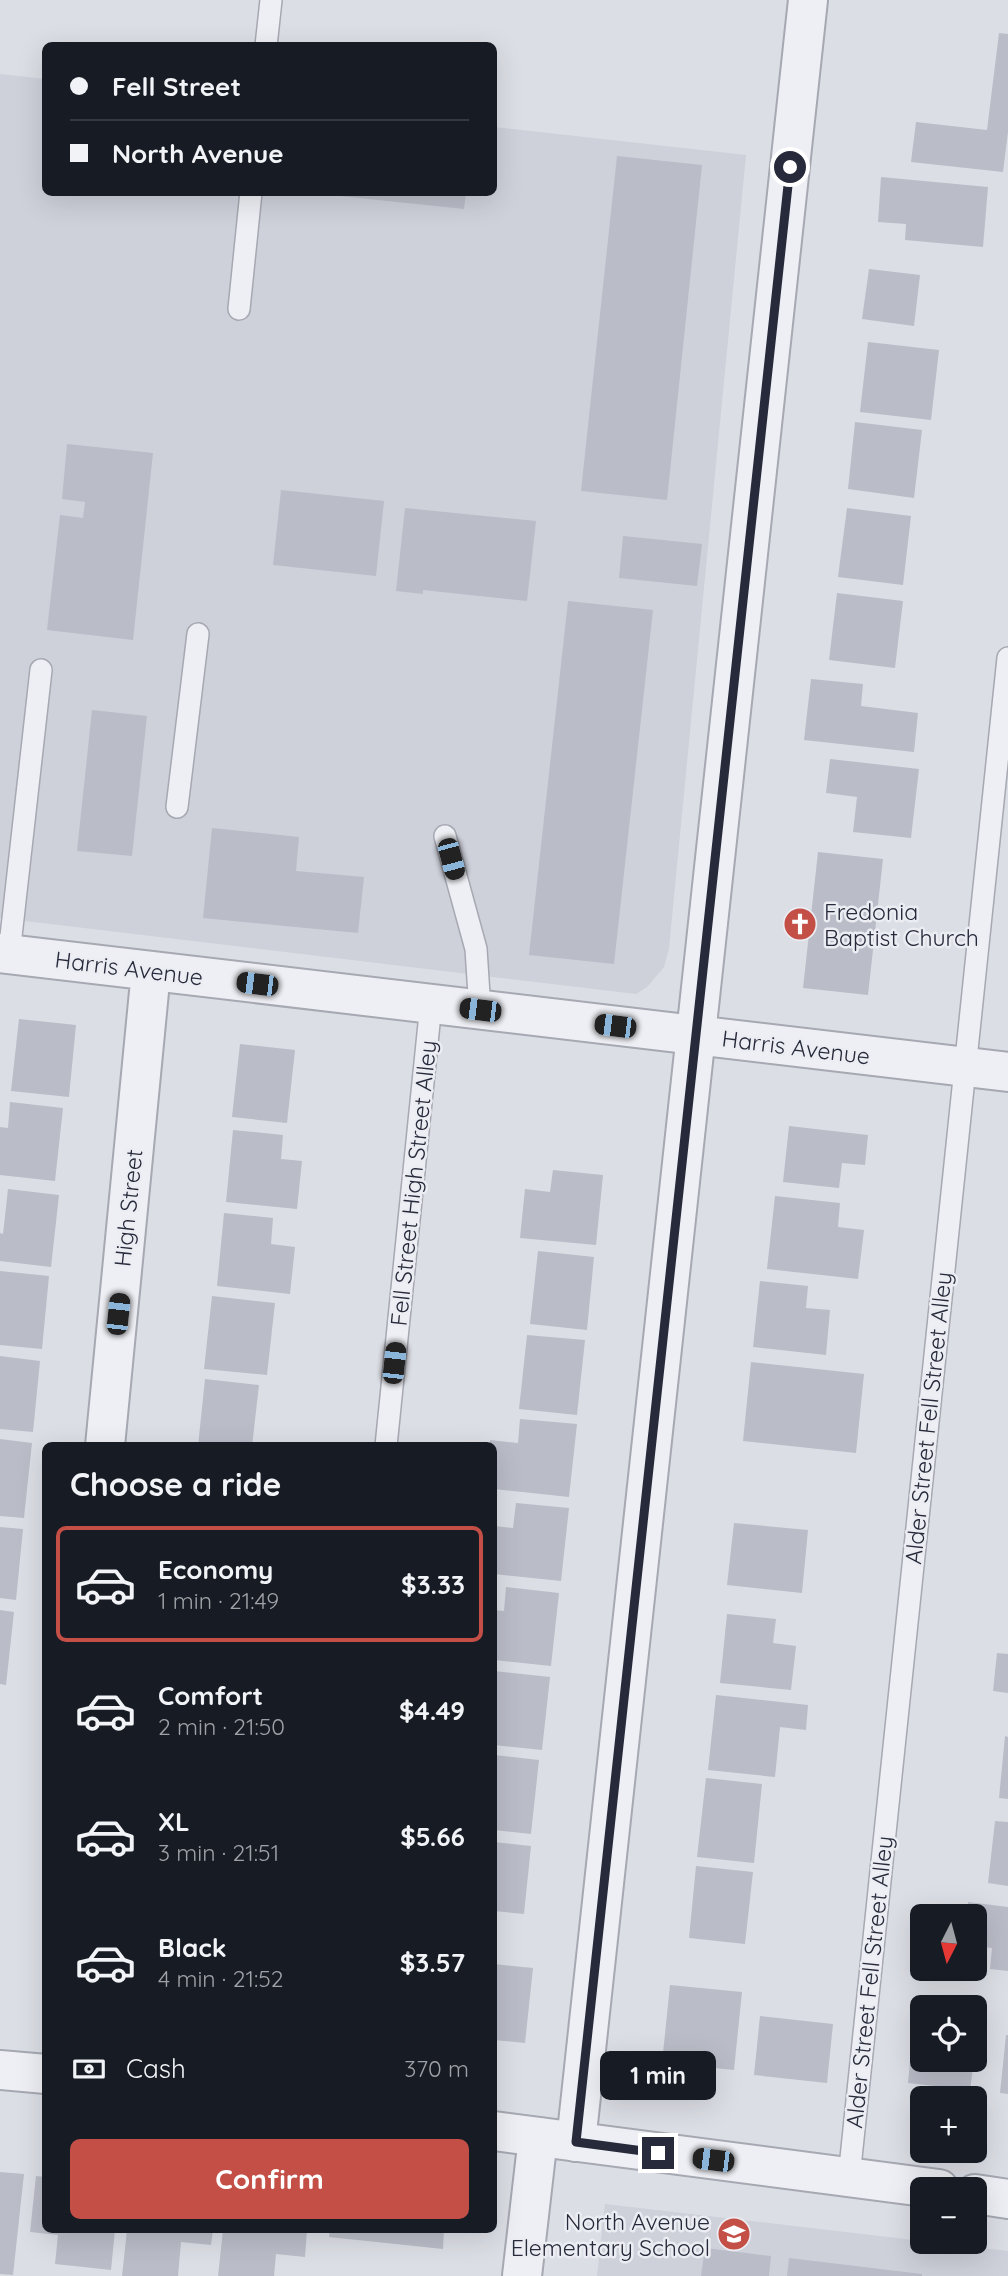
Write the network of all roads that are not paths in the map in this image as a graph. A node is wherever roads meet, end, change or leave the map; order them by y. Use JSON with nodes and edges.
{"nodes":[{"id":1,"x":271,"y":0,"type":"edge"},
{"id":2,"x":808,"y":0,"type":"edge"},
{"id":3,"x":266,"y":42,"type":"edge"},
{"id":4,"x":251,"y":196,"type":"edge"},
{"id":5,"x":239,"y":309,"type":"dead end"},
{"id":6,"x":198,"y":634,"type":"dead end"},
{"id":7,"x":1008,"y":658,"type":"edge"},
{"id":8,"x":41,"y":670,"type":"dead end"},
{"id":9,"x":177,"y":807,"type":"dead end"},
{"id":10,"x":445,"y":836,"type":"dead end"},
{"id":11,"x":4,"y":954,"type":"edge"},
{"id":12,"x":151,"y":971,"type":"junction"},
{"id":13,"x":431,"y":1004,"type":"junction"},
{"id":14,"x":480,"y":1010,"type":"junction"},
{"id":15,"x":696,"y":1035,"type":"junction"},
{"id":16,"x":965,"y":1067,"type":"junction"},
{"id":17,"x":1008,"y":1072,"type":"edge"},
{"id":18,"x":105,"y":1442,"type":"edge"},
{"id":19,"x":386,"y":1442,"type":"edge"},
{"id":20,"x":0,"y":2070,"type":"edge"},
{"id":21,"x":42,"y":2074,"type":"edge"},
{"id":22,"x":497,"y":2131,"type":"edge"},
{"id":23,"x":538,"y":2137,"type":"junction"},
{"id":24,"x":576,"y":2142,"type":"junction"},
{"id":25,"x":849,"y":2177,"type":"junction"},
{"id":26,"x":910,"y":2185,"type":"edge"},
{"id":27,"x":987,"y":2196,"type":"edge"},
{"id":28,"x":1008,"y":2199,"type":"edge"},
{"id":29,"x":522,"y":2276,"type":"edge"}],
"edges":[{"from":1,"to":3,"type":"lane"},
{"from":2,"to":15,"type":"street"},
{"from":4,"to":5,"type":"lane"},
{"from":6,"to":9,"type":"lane"},
{"from":7,"to":16,"type":"lane","name":"Alder Street Fell Street Alley"},
{"from":8,"to":11,"type":"lane"},
{"from":10,"to":14,"type":"lane"},
{"from":11,"to":12,"type":"street","name":"Harris Avenue"},
{"from":12,"to":13,"type":"street","name":"Harris Avenue"},
{"from":12,"to":18,"type":"street","name":"High Street"},
{"from":13,"to":14,"type":"street","name":"Harris Avenue"},
{"from":13,"to":19,"type":"lane","name":"Fell Street High Street Alley"},
{"from":14,"to":15,"type":"street","name":"Harris Avenue"},
{"from":15,"to":16,"type":"street","name":"Harris Avenue"},
{"from":15,"to":24,"type":"street"},
{"from":16,"to":17,"type":"street","name":"Harris Avenue"},
{"from":16,"to":25,"type":"lane","name":"Alder Street Fell Street Alley"},
{"from":20,"to":21,"type":"street"},
{"from":22,"to":23,"type":"street"},
{"from":23,"to":24,"type":"street"},
{"from":23,"to":29,"type":"street"},
{"from":24,"to":25,"type":"street"},
{"from":25,"to":26,"type":"street"},
{"from":27,"to":28,"type":"street"}]}
